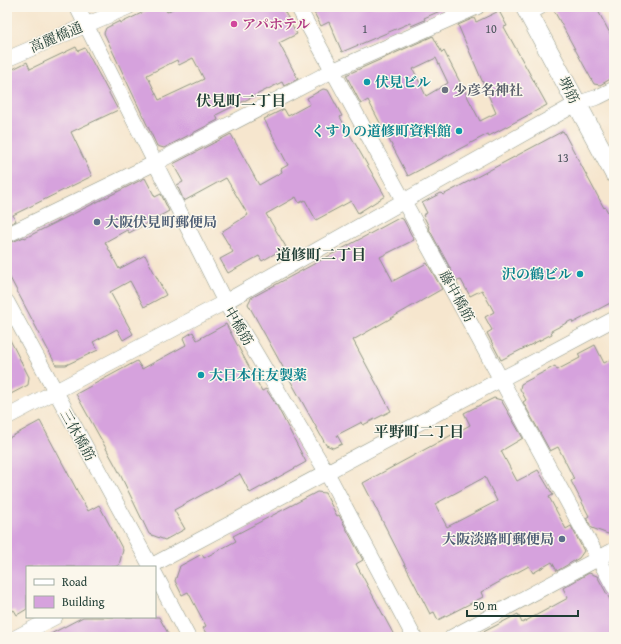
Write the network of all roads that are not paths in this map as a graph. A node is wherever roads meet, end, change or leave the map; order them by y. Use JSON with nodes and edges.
{"nodes":[{"id":1,"x":77,"y":7,"type":"edge"},
{"id":2,"x":128,"y":7,"type":"edge"},
{"id":3,"x":298,"y":7,"type":"edge"},
{"id":4,"x":477,"y":7,"type":"edge"},
{"id":5,"x":531,"y":9,"type":"edge"},
{"id":6,"x":86,"y":24,"type":"junction"},
{"id":7,"x":7,"y":59,"type":"edge"},
{"id":8,"x":332,"y":71,"type":"junction"},
{"id":9,"x":614,"y":89,"type":"edge"},
{"id":10,"x":576,"y":104,"type":"junction"},
{"id":11,"x":155,"y":163,"type":"junction"},
{"id":12,"x":614,"y":173,"type":"edge"},
{"id":13,"x":404,"y":199,"type":"junction"},
{"id":14,"x":7,"y":235,"type":"edge"},
{"id":15,"x":7,"y":302,"type":"edge"},
{"id":16,"x":225,"y":302,"type":"junction"},
{"id":17,"x":614,"y":319,"type":"edge"},
{"id":18,"x":502,"y":380,"type":"junction"},
{"id":19,"x":54,"y":392,"type":"junction"},
{"id":20,"x":7,"y":417,"type":"edge"},
{"id":21,"x":326,"y":473,"type":"junction"},
{"id":22,"x":614,"y":550,"type":"edge"},
{"id":23,"x":598,"y":558,"type":"junction"},
{"id":24,"x":150,"y":566,"type":"edge"},
{"id":25,"x":155,"y":566,"type":"edge"},
{"id":26,"x":156,"y":577,"type":"edge"},
{"id":27,"x":614,"y":587,"type":"edge"},
{"id":28,"x":52,"y":618,"type":"edge"},
{"id":29,"x":17,"y":637,"type":"edge"},
{"id":30,"x":188,"y":637,"type":"edge"},
{"id":31,"x":414,"y":637,"type":"edge"},
{"id":32,"x":452,"y":637,"type":"edge"}],
"edges":[{"from":1,"to":6,"type":"street","name":"中橋筋"},
{"from":2,"to":6,"type":"street","name":"高麗橋通"},
{"from":3,"to":8,"type":"street","name":"藤中橋筋"},
{"from":4,"to":8,"type":"street"},
{"from":5,"to":10,"type":"main road","name":"堺筋"},
{"from":6,"to":7,"type":"street","name":"高麗橋通"},
{"from":6,"to":11,"type":"street","name":"中橋筋"},
{"from":8,"to":11,"type":"street"},
{"from":8,"to":13,"type":"street","name":"藤中橋筋"},
{"from":9,"to":10,"type":"street"},
{"from":10,"to":12,"type":"main road","name":"堺筋"},
{"from":10,"to":13,"type":"street"},
{"from":11,"to":14,"type":"street"},
{"from":11,"to":16,"type":"street","name":"中橋筋"},
{"from":13,"to":16,"type":"street"},
{"from":13,"to":18,"type":"street","name":"藤中橋筋"},
{"from":15,"to":19,"type":"street","name":"三休橋筋"},
{"from":16,"to":19,"type":"street"},
{"from":16,"to":21,"type":"street","name":"中橋筋"},
{"from":17,"to":18,"type":"street"},
{"from":18,"to":21,"type":"street"},
{"from":18,"to":23,"type":"street","name":"藤中橋筋"},
{"from":19,"to":20,"type":"street"},
{"from":19,"to":24,"type":"street","name":"三休橋筋"},
{"from":21,"to":25,"type":"street"},
{"from":21,"to":31,"type":"street","name":"中橋筋"},
{"from":22,"to":23,"type":"street"},
{"from":23,"to":27,"type":"street","name":"藤中橋筋"},
{"from":23,"to":32,"type":"street"},
{"from":26,"to":30,"type":"street","name":"三休橋筋"},
{"from":28,"to":29,"type":"street"}]}
